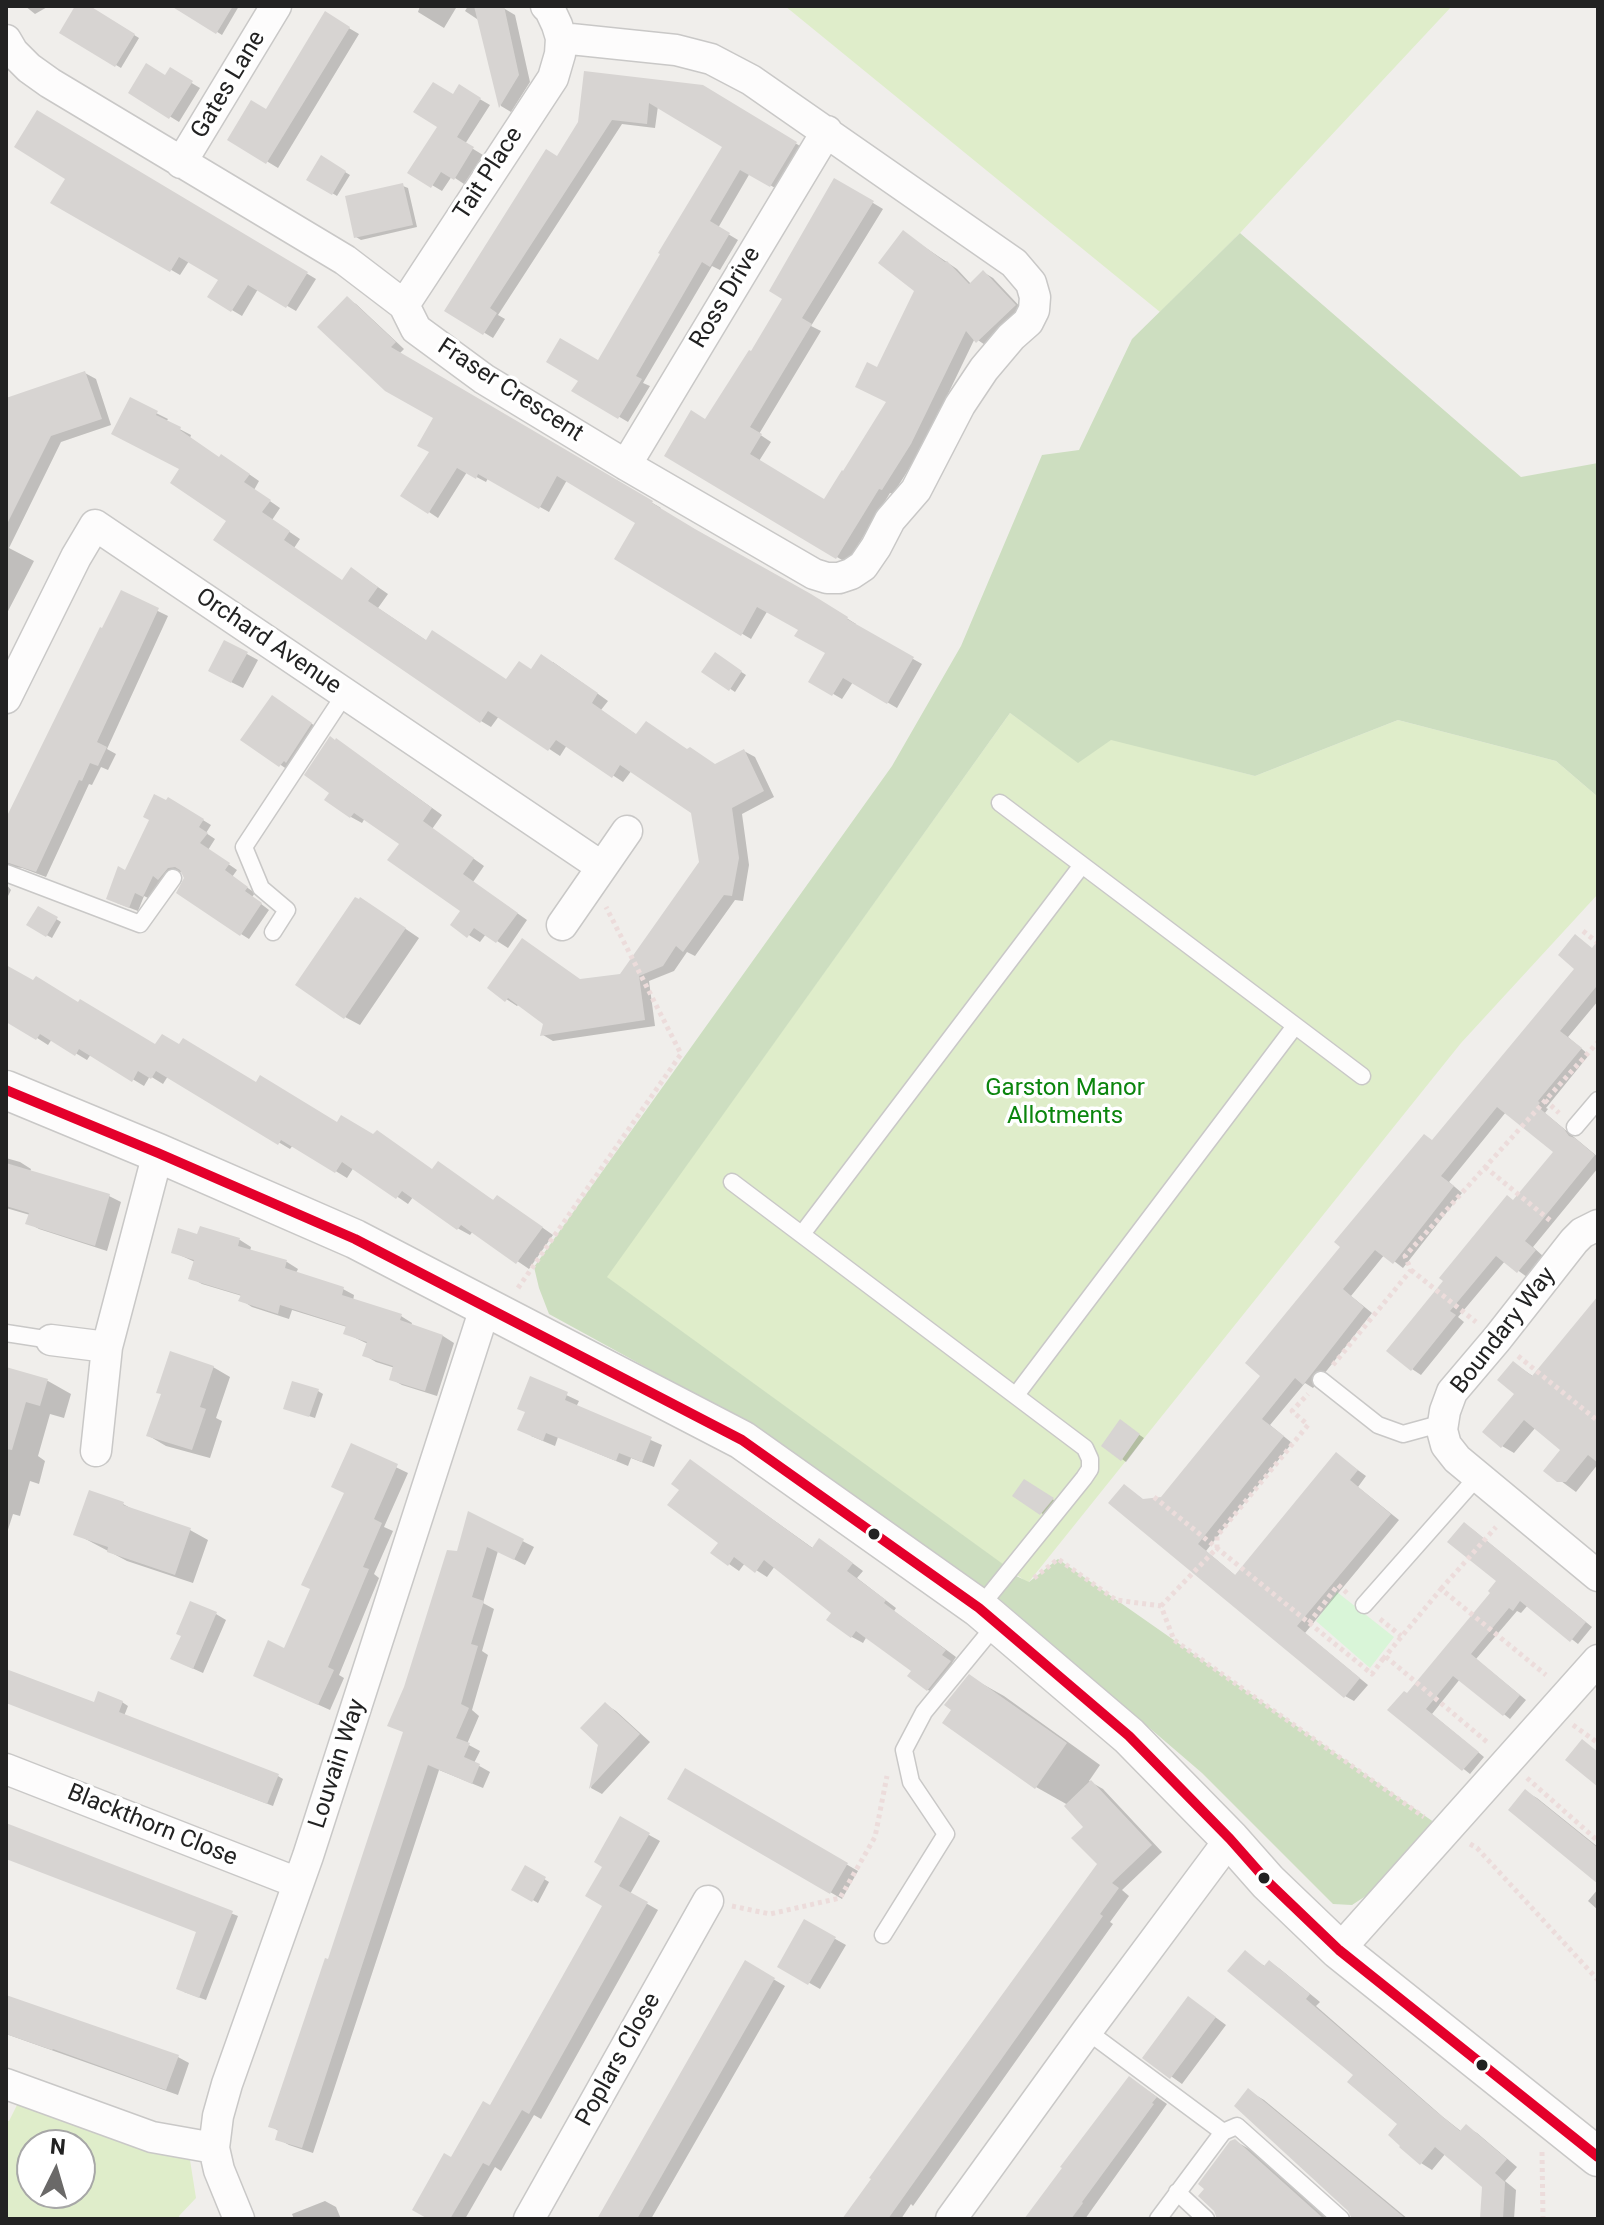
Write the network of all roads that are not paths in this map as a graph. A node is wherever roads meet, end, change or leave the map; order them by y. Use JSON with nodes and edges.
{"nodes":[{"id":1,"x":276,"y":6,"type":"edge"},
{"id":2,"x":546,"y":6,"type":"edge"},
{"id":3,"x":561,"y":38,"type":"junction"},
{"id":4,"x":6,"y":40,"type":"edge"},
{"id":5,"x":827,"y":131,"type":"junction"},
{"id":6,"x":181,"y":163,"type":"junction"},
{"id":7,"x":404,"y":305,"type":"junction"},
{"id":8,"x":626,"y":465,"type":"junction"},
{"id":9,"x":345,"y":694,"type":"junction"},
{"id":10,"x":6,"y":698,"type":"edge"},
{"id":11,"x":1000,"y":803,"type":"dead end"},
{"id":12,"x":627,"y":831,"type":"dead end"},
{"id":13,"x":1082,"y":865,"type":"junction"},
{"id":14,"x":6,"y":873,"type":"edge"},
{"id":15,"x":595,"y":876,"type":"junction"},
{"id":16,"x":173,"y":878,"type":"dead end"},
{"id":17,"x":562,"y":925,"type":"dead end"},
{"id":18,"x":273,"y":932,"type":"dead end"},
{"id":19,"x":1295,"y":1026,"type":"junction"},
{"id":20,"x":1362,"y":1076,"type":"dead end"},
{"id":21,"x":6,"y":1090,"type":"edge"},
{"id":22,"x":1598,"y":1100,"type":"edge"},
{"id":23,"x":1575,"y":1127,"type":"dead end"},
{"id":24,"x":158,"y":1153,"type":"junction"},
{"id":25,"x":732,"y":1182,"type":"dead end"},
{"id":26,"x":1586,"y":1233,"type":"edge"},
{"id":27,"x":802,"y":1234,"type":"junction"},
{"id":28,"x":492,"y":1312,"type":"junction"},
{"id":29,"x":6,"y":1333,"type":"edge"},
{"id":30,"x":51,"y":1340,"type":"joint"},
{"id":31,"x":107,"y":1347,"type":"junction"},
{"id":32,"x":1321,"y":1380,"type":"road end"},
{"id":33,"x":1016,"y":1395,"type":"junction"},
{"id":34,"x":1443,"y":1423,"type":"junction"},
{"id":35,"x":96,"y":1451,"type":"dead end"},
{"id":36,"x":1481,"y":1478,"type":"junction"},
{"id":37,"x":1598,"y":1576,"type":"edge"},
{"id":38,"x":1364,"y":1605,"type":"dead end"},
{"id":39,"x":988,"y":1616,"type":"junction"},
{"id":40,"x":1598,"y":1660,"type":"edge"},
{"id":41,"x":6,"y":1769,"type":"edge"},
{"id":42,"x":1230,"y":1839,"type":"junction"},
{"id":43,"x":298,"y":1883,"type":"junction"},
{"id":44,"x":708,"y":1901,"type":"road end"},
{"id":45,"x":883,"y":1935,"type":"dead end"},
{"id":46,"x":1339,"y":1950,"type":"junction"},
{"id":47,"x":1087,"y":2031,"type":"junction"},
{"id":48,"x":6,"y":2084,"type":"edge"},
{"id":49,"x":1223,"y":2132,"type":"junction"},
{"id":50,"x":214,"y":2148,"type":"junction"},
{"id":51,"x":1598,"y":2157,"type":"edge"},
{"id":52,"x":1177,"y":2192,"type":"junction"},
{"id":53,"x":239,"y":2219,"type":"edge"},
{"id":54,"x":529,"y":2219,"type":"edge"},
{"id":55,"x":951,"y":2219,"type":"edge"},
{"id":56,"x":1158,"y":2219,"type":"edge"},
{"id":57,"x":1206,"y":2219,"type":"edge"},
{"id":58,"x":1341,"y":2219,"type":"edge"}],
"edges":[{"from":1,"to":6,"type":"street","name":"Gates Lane"},
{"from":2,"to":3,"type":"street"},
{"from":3,"to":5,"type":"street"},
{"from":3,"to":7,"type":"street","name":"Tait Place"},
{"from":4,"to":6,"type":"street","name":"Fraser Crescent"},
{"from":5,"to":8,"type":"street","name":"Ross Drive"},
{"from":5,"to":8,"type":"street","name":"Fraser Crescent"},
{"from":6,"to":7,"type":"street","name":"Fraser Crescent"},
{"from":7,"to":8,"type":"street","name":"Fraser Crescent"},
{"from":9,"to":10,"type":"street","name":"Orchard Avenue"},
{"from":9,"to":15,"type":"street","name":"Orchard Avenue"},
{"from":9,"to":18,"type":"lane"},
{"from":11,"to":13,"type":"lane"},
{"from":12,"to":15,"type":"street"},
{"from":13,"to":19,"type":"lane"},
{"from":13,"to":27,"type":"lane"},
{"from":14,"to":16,"type":"lane"},
{"from":15,"to":17,"type":"street"},
{"from":19,"to":20,"type":"lane"},
{"from":19,"to":33,"type":"lane"},
{"from":21,"to":24,"type":"street"},
{"from":22,"to":23,"type":"lane"},
{"from":24,"to":28,"type":"street"},
{"from":24,"to":31,"type":"street"},
{"from":25,"to":27,"type":"lane"},
{"from":26,"to":34,"type":"street","name":"Boundary Way"},
{"from":27,"to":33,"type":"lane"},
{"from":28,"to":39,"type":"street"},
{"from":28,"to":43,"type":"street","name":"Louvain Way"},
{"from":29,"to":30,"type":"lane"},
{"from":30,"to":31,"type":"street"},
{"from":31,"to":35,"type":"street"},
{"from":32,"to":34,"type":"lane"},
{"from":33,"to":39,"type":"lane"},
{"from":34,"to":36,"type":"street","name":"Boundary Way"},
{"from":36,"to":37,"type":"street","name":"Boundary Way"},
{"from":36,"to":38,"type":"lane"},
{"from":39,"to":42,"type":"street"},
{"from":39,"to":45,"type":"lane"},
{"from":40,"to":46,"type":"street"},
{"from":41,"to":43,"type":"street","name":"Blackthorn Close"},
{"from":42,"to":46,"type":"street"},
{"from":42,"to":47,"type":"street"},
{"from":43,"to":50,"type":"street","name":"Louvain Way"},
{"from":44,"to":54,"type":"street","name":"Poplars Close"},
{"from":46,"to":51,"type":"street"},
{"from":47,"to":49,"type":"lane"},
{"from":47,"to":55,"type":"street"},
{"from":48,"to":50,"type":"street"},
{"from":49,"to":52,"type":"lane"},
{"from":49,"to":58,"type":"lane"},
{"from":50,"to":53,"type":"street","name":"Louvain Way"},
{"from":52,"to":56,"type":"lane"},
{"from":52,"to":57,"type":"lane"}]}
